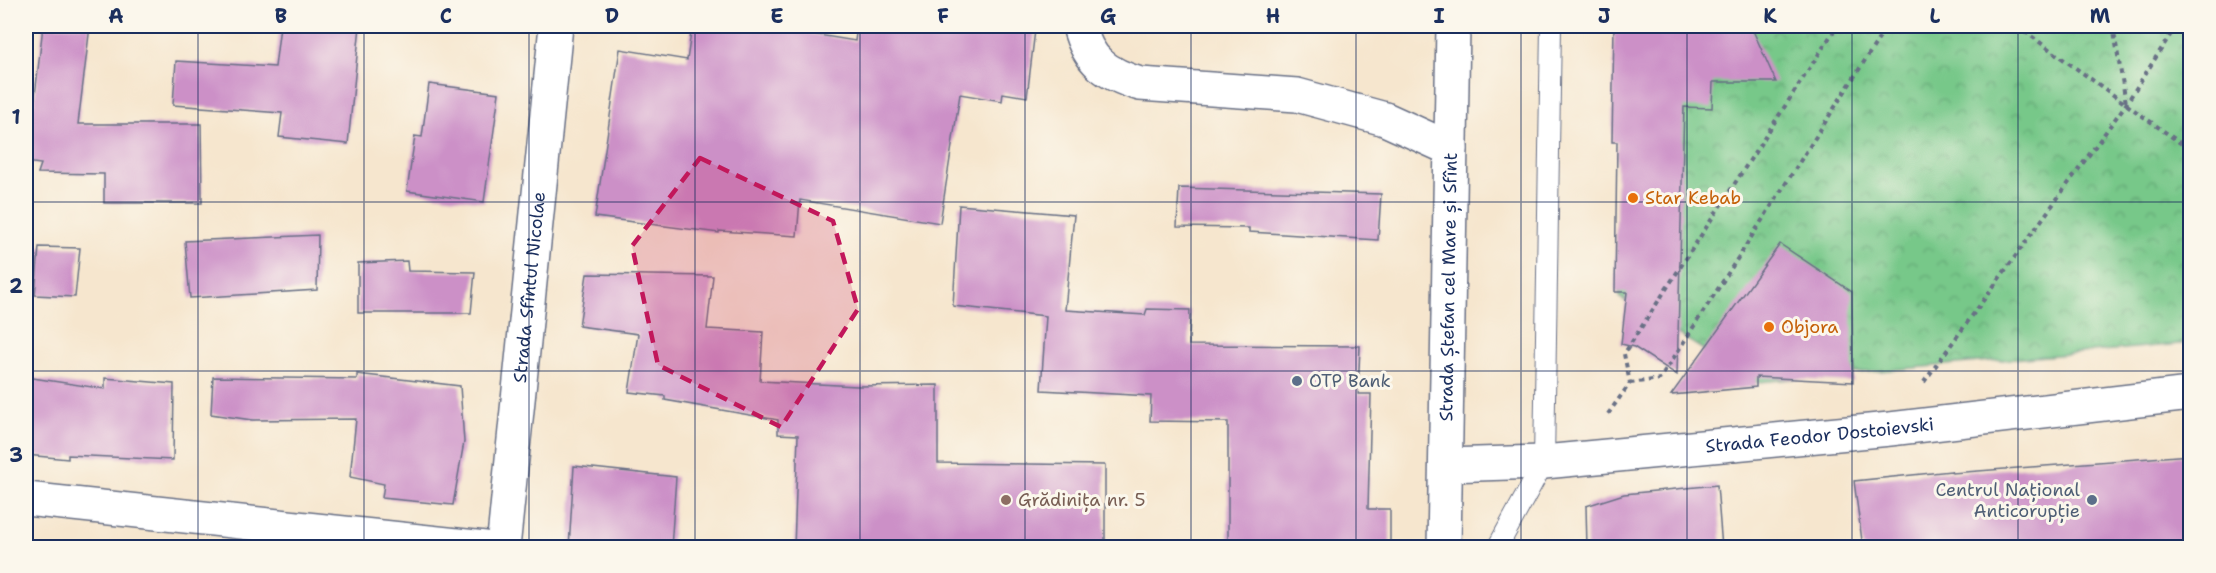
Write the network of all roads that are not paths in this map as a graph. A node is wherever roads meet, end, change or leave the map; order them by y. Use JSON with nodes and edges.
{"nodes":[{"id":1,"x":556,"y":26,"type":"edge"},
{"id":2,"x":1079,"y":26,"type":"edge"},
{"id":3,"x":1453,"y":26,"type":"edge"},
{"id":4,"x":1551,"y":26,"type":"edge"},
{"id":5,"x":1451,"y":149,"type":"junction"},
{"id":6,"x":2190,"y":394,"type":"edge"},
{"id":7,"x":1544,"y":462,"type":"junction"},
{"id":8,"x":1446,"y":465,"type":"junction"},
{"id":9,"x":26,"y":499,"type":"edge"},
{"id":10,"x":485,"y":548,"type":"edge"},
{"id":11,"x":503,"y":548,"type":"edge"},
{"id":12,"x":1444,"y":548,"type":"edge"},
{"id":13,"x":1497,"y":548,"type":"edge"}],
"edges":[{"from":1,"to":11,"type":"street","name":"Strada Sfîntul Nicolae"},
{"from":2,"to":5,"type":"street"},
{"from":3,"to":5,"type":"street","name":"Strada Ștefan cel Mare și Sfînt"},
{"from":4,"to":7,"type":"lane"},
{"from":5,"to":8,"type":"street","name":"Strada Ștefan cel Mare și Sfînt"},
{"from":6,"to":7,"type":"street","name":"Strada Fеodor Dostoievski"},
{"from":7,"to":8,"type":"street","name":"Strada Fеodor Dostoievski"},
{"from":7,"to":13,"type":"lane"},
{"from":8,"to":12,"type":"street","name":"Strada Ștefan cel Mare și Sfînt"},
{"from":9,"to":10,"type":"street"}]}
